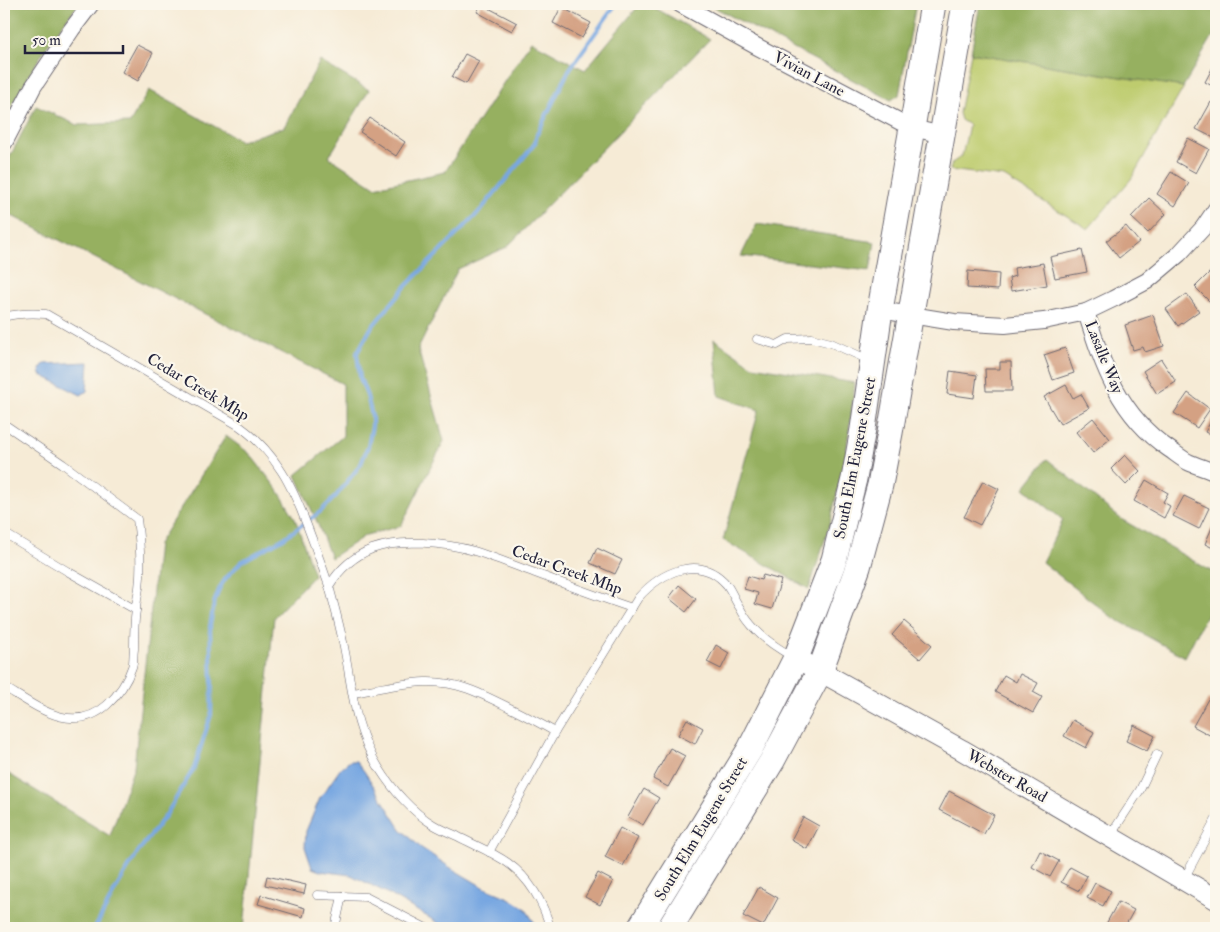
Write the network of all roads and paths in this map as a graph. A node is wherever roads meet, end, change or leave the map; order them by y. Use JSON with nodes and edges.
{"nodes":[{"id":1,"x":90,"y":4,"type":"edge"},
{"id":2,"x":680,"y":4,"type":"edge"},
{"id":3,"x":933,"y":4,"type":"edge"},
{"id":4,"x":965,"y":4,"type":"edge"},
{"id":5,"x":912,"y":128,"type":"junction"},
{"id":6,"x":943,"y":135,"type":"junction"},
{"id":7,"x":4,"y":143,"type":"edge"},
{"id":8,"x":1216,"y":209,"type":"edge"},
{"id":9,"x":880,"y":310,"type":"junction"},
{"id":10,"x":1086,"y":312,"type":"junction"},
{"id":11,"x":910,"y":316,"type":"junction"},
{"id":12,"x":4,"y":318,"type":"edge"},
{"id":13,"x":757,"y":339,"type":"dead end"},
{"id":14,"x":873,"y":362,"type":"junction"},
{"id":15,"x":4,"y":424,"type":"edge"},
{"id":16,"x":1216,"y":473,"type":"edge"},
{"id":17,"x":4,"y":533,"type":"edge"},
{"id":18,"x":329,"y":586,"type":"junction"},
{"id":19,"x":632,"y":608,"type":"junction"},
{"id":20,"x":136,"y":610,"type":"junction"},
{"id":21,"x":796,"y":658,"type":"junction"},
{"id":22,"x":820,"y":671,"type":"junction"},
{"id":23,"x":4,"y":687,"type":"edge"},
{"id":24,"x":353,"y":693,"type":"junction"},
{"id":25,"x":556,"y":732,"type":"junction"},
{"id":26,"x":1158,"y":754,"type":"dead end"},
{"id":27,"x":1216,"y":819,"type":"edge"},
{"id":28,"x":1110,"y":836,"type":"junction"},
{"id":29,"x":489,"y":852,"type":"junction"},
{"id":30,"x":1184,"y":880,"type":"junction"},
{"id":31,"x":317,"y":895,"type":"dead end"},
{"id":32,"x":342,"y":896,"type":"junction"},
{"id":33,"x":1216,"y":898,"type":"edge"},
{"id":34,"x":335,"y":928,"type":"edge"},
{"id":35,"x":426,"y":928,"type":"edge"},
{"id":36,"x":550,"y":928,"type":"edge"},
{"id":37,"x":640,"y":928,"type":"edge"},
{"id":38,"x":670,"y":928,"type":"edge"}],
"edges":[{"from":1,"to":7,"type":"street"},
{"from":2,"to":5,"type":"street","name":"Vivian Lane"},
{"from":3,"to":5,"type":"main road","name":"South Elm Eugene Street"},
{"from":4,"to":6,"type":"main road","name":"South Elm Eugene Street"},
{"from":5,"to":6,"type":"street","name":"Vivian Lane"},
{"from":5,"to":9,"type":"main road","name":"South Elm Eugene Street"},
{"from":6,"to":11,"type":"main road","name":"South Elm Eugene Street"},
{"from":8,"to":10,"type":"street"},
{"from":9,"to":11,"type":"street"},
{"from":9,"to":14,"type":"main road","name":"South Elm Eugene Street"},
{"from":10,"to":11,"type":"street"},
{"from":10,"to":16,"type":"street","name":"Lasalle Way"},
{"from":11,"to":22,"type":"main road","name":"South Elm Eugene Street"},
{"from":12,"to":18,"type":"lane","name":"Cedar Creek Mhp"},
{"from":13,"to":14,"type":"lane"},
{"from":14,"to":21,"type":"main road","name":"South Elm Eugene Street"},
{"from":15,"to":20,"type":"lane"},
{"from":17,"to":20,"type":"lane"},
{"from":18,"to":19,"type":"lane","name":"Cedar Creek Mhp"},
{"from":18,"to":24,"type":"lane","name":"Cedar Creek Mhp"},
{"from":19,"to":21,"type":"lane","name":"Cedar Creek Mhp"},
{"from":19,"to":25,"type":"lane","name":"Cedar Creek Mhp"},
{"from":20,"to":23,"type":"lane"},
{"from":21,"to":22,"type":"street","name":"Webster Road"},
{"from":21,"to":37,"type":"main road","name":"South Elm Eugene Street"},
{"from":22,"to":28,"type":"street","name":"Webster Road"},
{"from":22,"to":38,"type":"main road","name":"South Elm Eugene Street"},
{"from":24,"to":25,"type":"lane"},
{"from":24,"to":29,"type":"lane","name":"Cedar Creek Mhp"},
{"from":25,"to":29,"type":"lane","name":"Cedar Creek Mhp"},
{"from":26,"to":28,"type":"lane"},
{"from":27,"to":30,"type":"lane"},
{"from":28,"to":30,"type":"street","name":"Webster Road"},
{"from":29,"to":36,"type":"lane","name":"Cedar Creek Mhp"},
{"from":30,"to":33,"type":"street","name":"Webster Road"},
{"from":31,"to":32,"type":"lane"},
{"from":32,"to":34,"type":"lane"},
{"from":32,"to":35,"type":"lane"}]}
